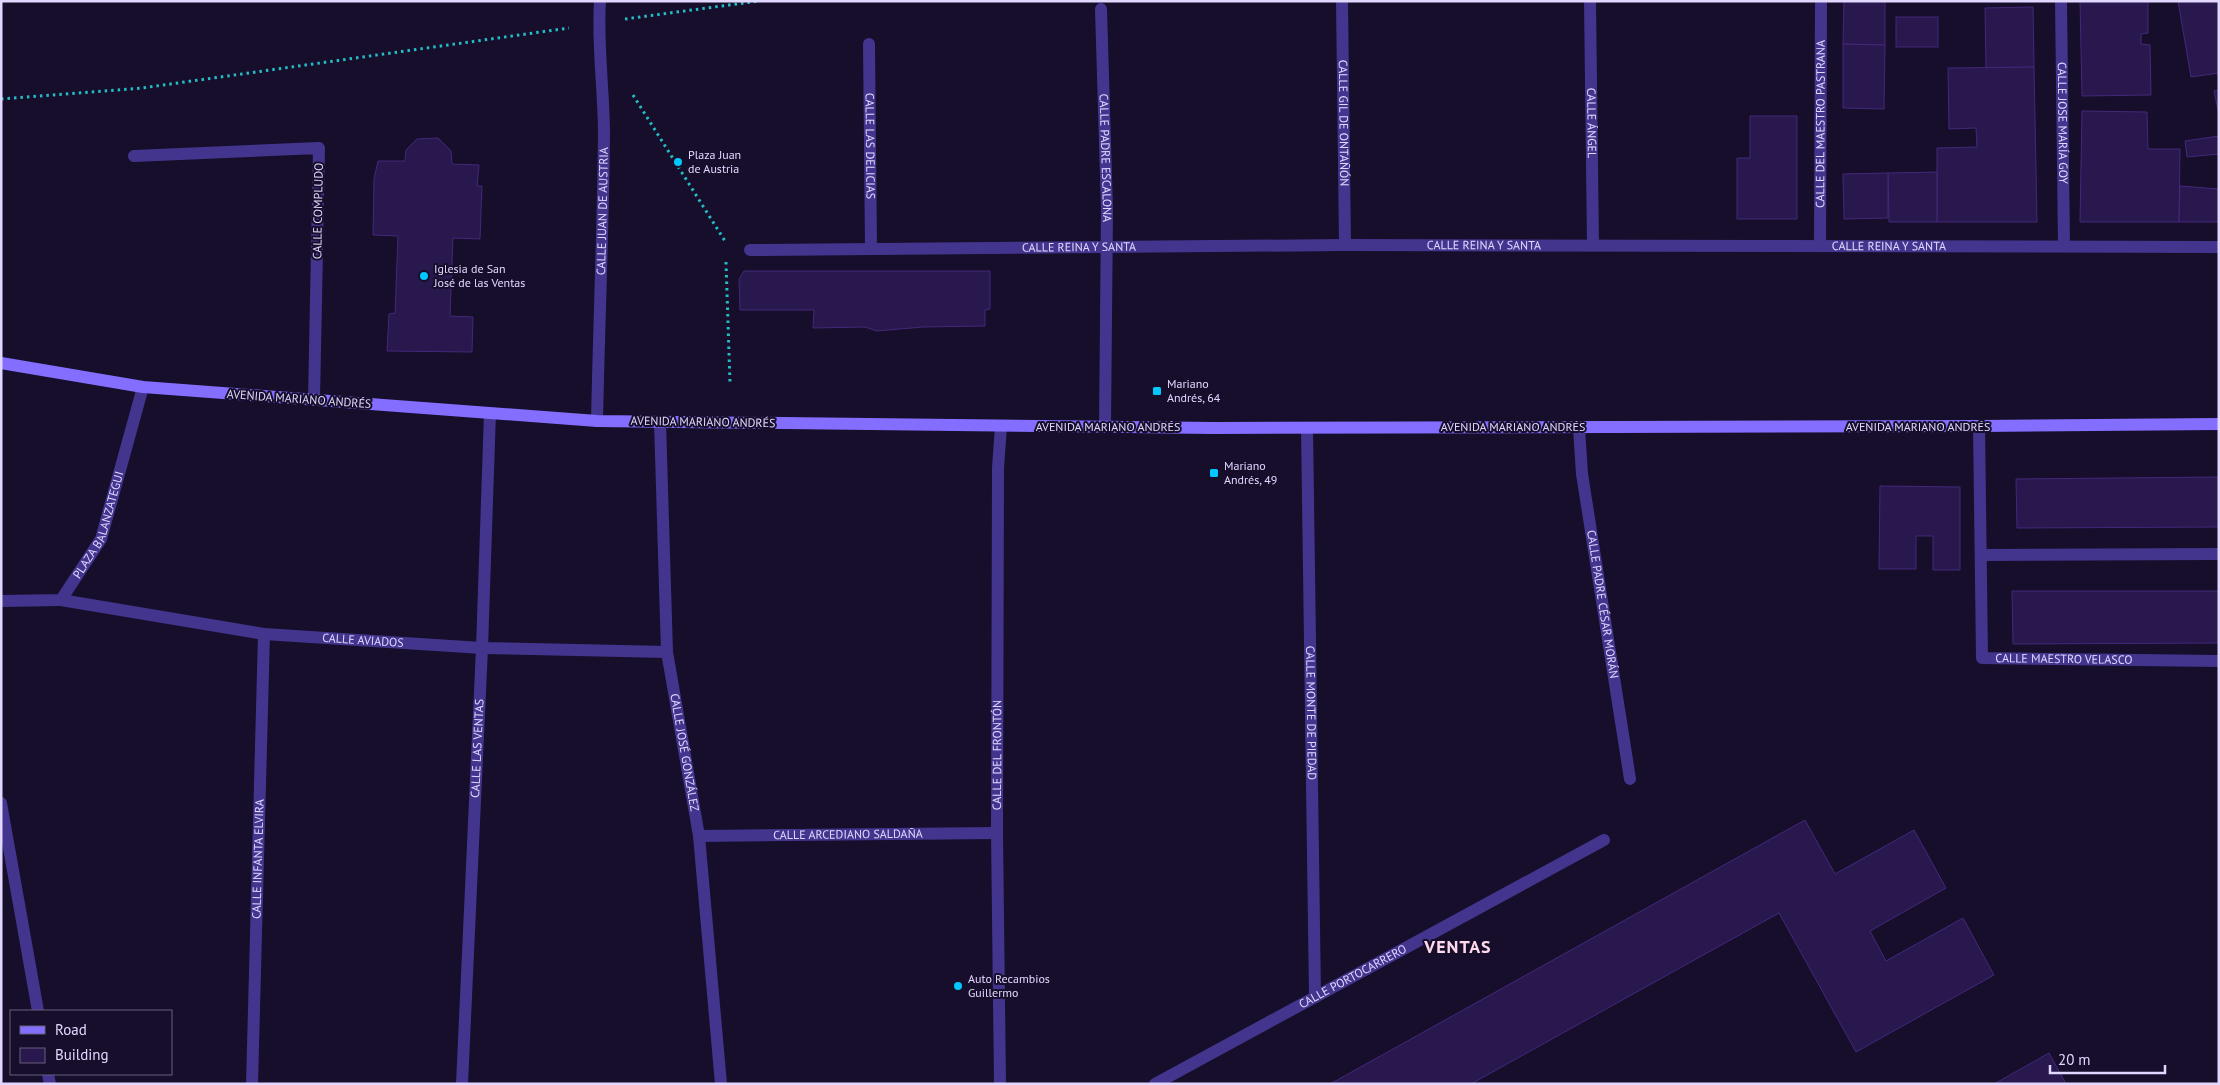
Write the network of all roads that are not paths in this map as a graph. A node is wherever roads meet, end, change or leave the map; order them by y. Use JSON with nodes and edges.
{"nodes":[{"id":1,"x":594,"y":1,"type":"edge"},
{"id":2,"x":600,"y":1,"type":"edge"},
{"id":3,"x":1342,"y":1,"type":"edge"},
{"id":4,"x":1590,"y":1,"type":"edge"},
{"id":5,"x":1821,"y":1,"type":"edge"},
{"id":6,"x":2061,"y":1,"type":"edge"},
{"id":7,"x":1101,"y":8,"type":"dead end"},
{"id":8,"x":598,"y":24,"type":"junction"},
{"id":9,"x":869,"y":44,"type":"dead end"},
{"id":10,"x":134,"y":156,"type":"dead end"},
{"id":11,"x":1345,"y":245,"type":"junction"},
{"id":12,"x":1593,"y":245,"type":"junction"},
{"id":13,"x":1107,"y":246,"type":"junction"},
{"id":14,"x":1820,"y":246,"type":"junction"},
{"id":15,"x":2064,"y":246,"type":"junction"},
{"id":16,"x":2219,"y":248,"type":"edge"},
{"id":17,"x":871,"y":249,"type":"junction"},
{"id":18,"x":750,"y":250,"type":"dead end"},
{"id":19,"x":1,"y":363,"type":"edge"},
{"id":20,"x":143,"y":387,"type":"junction"},
{"id":21,"x":314,"y":400,"type":"junction"},
{"id":22,"x":490,"y":413,"type":"junction"},
{"id":23,"x":597,"y":421,"type":"junction"},
{"id":24,"x":660,"y":422,"type":"junction"},
{"id":25,"x":2219,"y":424,"type":"edge"},
{"id":26,"x":1001,"y":426,"type":"junction"},
{"id":27,"x":1979,"y":426,"type":"junction"},
{"id":28,"x":1105,"y":427,"type":"junction"},
{"id":29,"x":1307,"y":428,"type":"junction"},
{"id":30,"x":1578,"y":428,"type":"junction"},
{"id":31,"x":2219,"y":554,"type":"edge"},
{"id":32,"x":1981,"y":555,"type":"junction"},
{"id":33,"x":1,"y":600,"type":"edge"},
{"id":34,"x":61,"y":600,"type":"junction"},
{"id":35,"x":264,"y":634,"type":"junction"},
{"id":36,"x":482,"y":648,"type":"junction"},
{"id":37,"x":667,"y":652,"type":"junction"},
{"id":38,"x":2219,"y":661,"type":"edge"},
{"id":39,"x":1630,"y":779,"type":"dead end"},
{"id":40,"x":1,"y":803,"type":"edge"},
{"id":41,"x":997,"y":833,"type":"junction"},
{"id":42,"x":700,"y":836,"type":"junction"},
{"id":43,"x":1604,"y":840,"type":"dead end"},
{"id":44,"x":1315,"y":997,"type":"junction"},
{"id":45,"x":38,"y":1010,"type":"edge"},
{"id":46,"x":252,"y":1084,"type":"edge"},
{"id":47,"x":462,"y":1084,"type":"edge"},
{"id":48,"x":721,"y":1084,"type":"edge"},
{"id":49,"x":1000,"y":1084,"type":"edge"},
{"id":50,"x":1155,"y":1084,"type":"edge"}],
"edges":[{"from":1,"to":8,"type":"street"},
{"from":2,"to":8,"type":"street","name":"CALLE JUAN DE AUSTRIA"},
{"from":3,"to":11,"type":"street","name":"CALLE GIL DE ONTAÑÓN"},
{"from":4,"to":12,"type":"street","name":"CALLE ÁNGEL"},
{"from":5,"to":14,"type":"street","name":"CALLE DEL MAESTRO PASTRANA"},
{"from":6,"to":15,"type":"street","name":"CALLE JOSE MARÍA GOY"},
{"from":7,"to":13,"type":"street","name":"CALLE PADRE ESCALONA"},
{"from":8,"to":23,"type":"street","name":"CALLE JUAN DE AUSTRIA"},
{"from":9,"to":17,"type":"street","name":"CALLE LAS DELICIAS"},
{"from":10,"to":21,"type":"street","name":"CALLE COMPLUDO"},
{"from":11,"to":12,"type":"street","name":"CALLE REINA Y SANTA"},
{"from":11,"to":13,"type":"street","name":"CALLE REINA Y SANTA"},
{"from":12,"to":14,"type":"street","name":"CALLE REINA Y SANTA"},
{"from":13,"to":17,"type":"street","name":"CALLE REINA Y SANTA"},
{"from":13,"to":28,"type":"street","name":"CALLE PADRE ESCALONA"},
{"from":14,"to":15,"type":"street","name":"CALLE REINA Y SANTA"},
{"from":15,"to":16,"type":"street","name":"CALLE REINA Y SANTA"},
{"from":17,"to":18,"type":"street","name":"CALLE REINA Y SANTA"},
{"from":19,"to":20,"type":"main road","name":"AVENIDA MARIANO ANDRÉS"},
{"from":20,"to":21,"type":"main road","name":"AVENIDA MARIANO ANDRÉS"},
{"from":20,"to":34,"type":"street","name":"PLAZA BALANZATEGUI"},
{"from":21,"to":22,"type":"main road","name":"AVENIDA MARIANO ANDRÉS"},
{"from":22,"to":23,"type":"main road","name":"AVENIDA MARIANO ANDRÉS"},
{"from":22,"to":36,"type":"street","name":"CALLE LAS VENTAS"},
{"from":23,"to":24,"type":"main road","name":"AVENIDA MARIANO ANDRÉS"},
{"from":24,"to":26,"type":"main road","name":"AVENIDA MARIANO ANDRÉS"},
{"from":24,"to":37,"type":"street","name":"CALLE JOSÉ GONZÁLEZ"},
{"from":25,"to":27,"type":"main road","name":"AVENIDA MARIANO ANDRÉS"},
{"from":26,"to":28,"type":"main road","name":"AVENIDA MARIANO ANDRÉS"},
{"from":26,"to":41,"type":"street","name":"CALLE DEL FRONTÓN"},
{"from":27,"to":30,"type":"main road","name":"AVENIDA MARIANO ANDRÉS"},
{"from":27,"to":32,"type":"street","name":"CALLE MAESTRO VELASCO"},
{"from":28,"to":29,"type":"main road","name":"AVENIDA MARIANO ANDRÉS"},
{"from":29,"to":30,"type":"main road","name":"AVENIDA MARIANO ANDRÉS"},
{"from":29,"to":44,"type":"street","name":"CALLE MONTE DE PIEDAD"},
{"from":30,"to":39,"type":"street","name":"CALLE PADRE CÉSAR MORÁN"},
{"from":31,"to":32,"type":"street"},
{"from":32,"to":38,"type":"street","name":"CALLE MAESTRO VELASCO"},
{"from":33,"to":34,"type":"street"},
{"from":34,"to":35,"type":"street","name":"CALLE AVIADOS"},
{"from":35,"to":36,"type":"street","name":"CALLE AVIADOS"},
{"from":35,"to":46,"type":"street","name":"CALLE INFANTA ELVIRA"},
{"from":36,"to":37,"type":"street","name":"CALLE AVIADOS"},
{"from":36,"to":47,"type":"street","name":"CALLE LAS VENTAS"},
{"from":37,"to":42,"type":"street","name":"CALLE JOSÉ GONZÁLEZ"},
{"from":40,"to":45,"type":"street"},
{"from":41,"to":42,"type":"street","name":"CALLE ARCEDIANO SALDAÑA"},
{"from":41,"to":49,"type":"street","name":"CALLE DEL FRONTÓN"},
{"from":42,"to":48,"type":"street","name":"CALLE JOSÉ GONZÁLEZ"},
{"from":43,"to":44,"type":"street","name":"CALLE PORTOCARRERO"},
{"from":44,"to":50,"type":"street","name":"CALLE PORTOCARRERO"}]}
